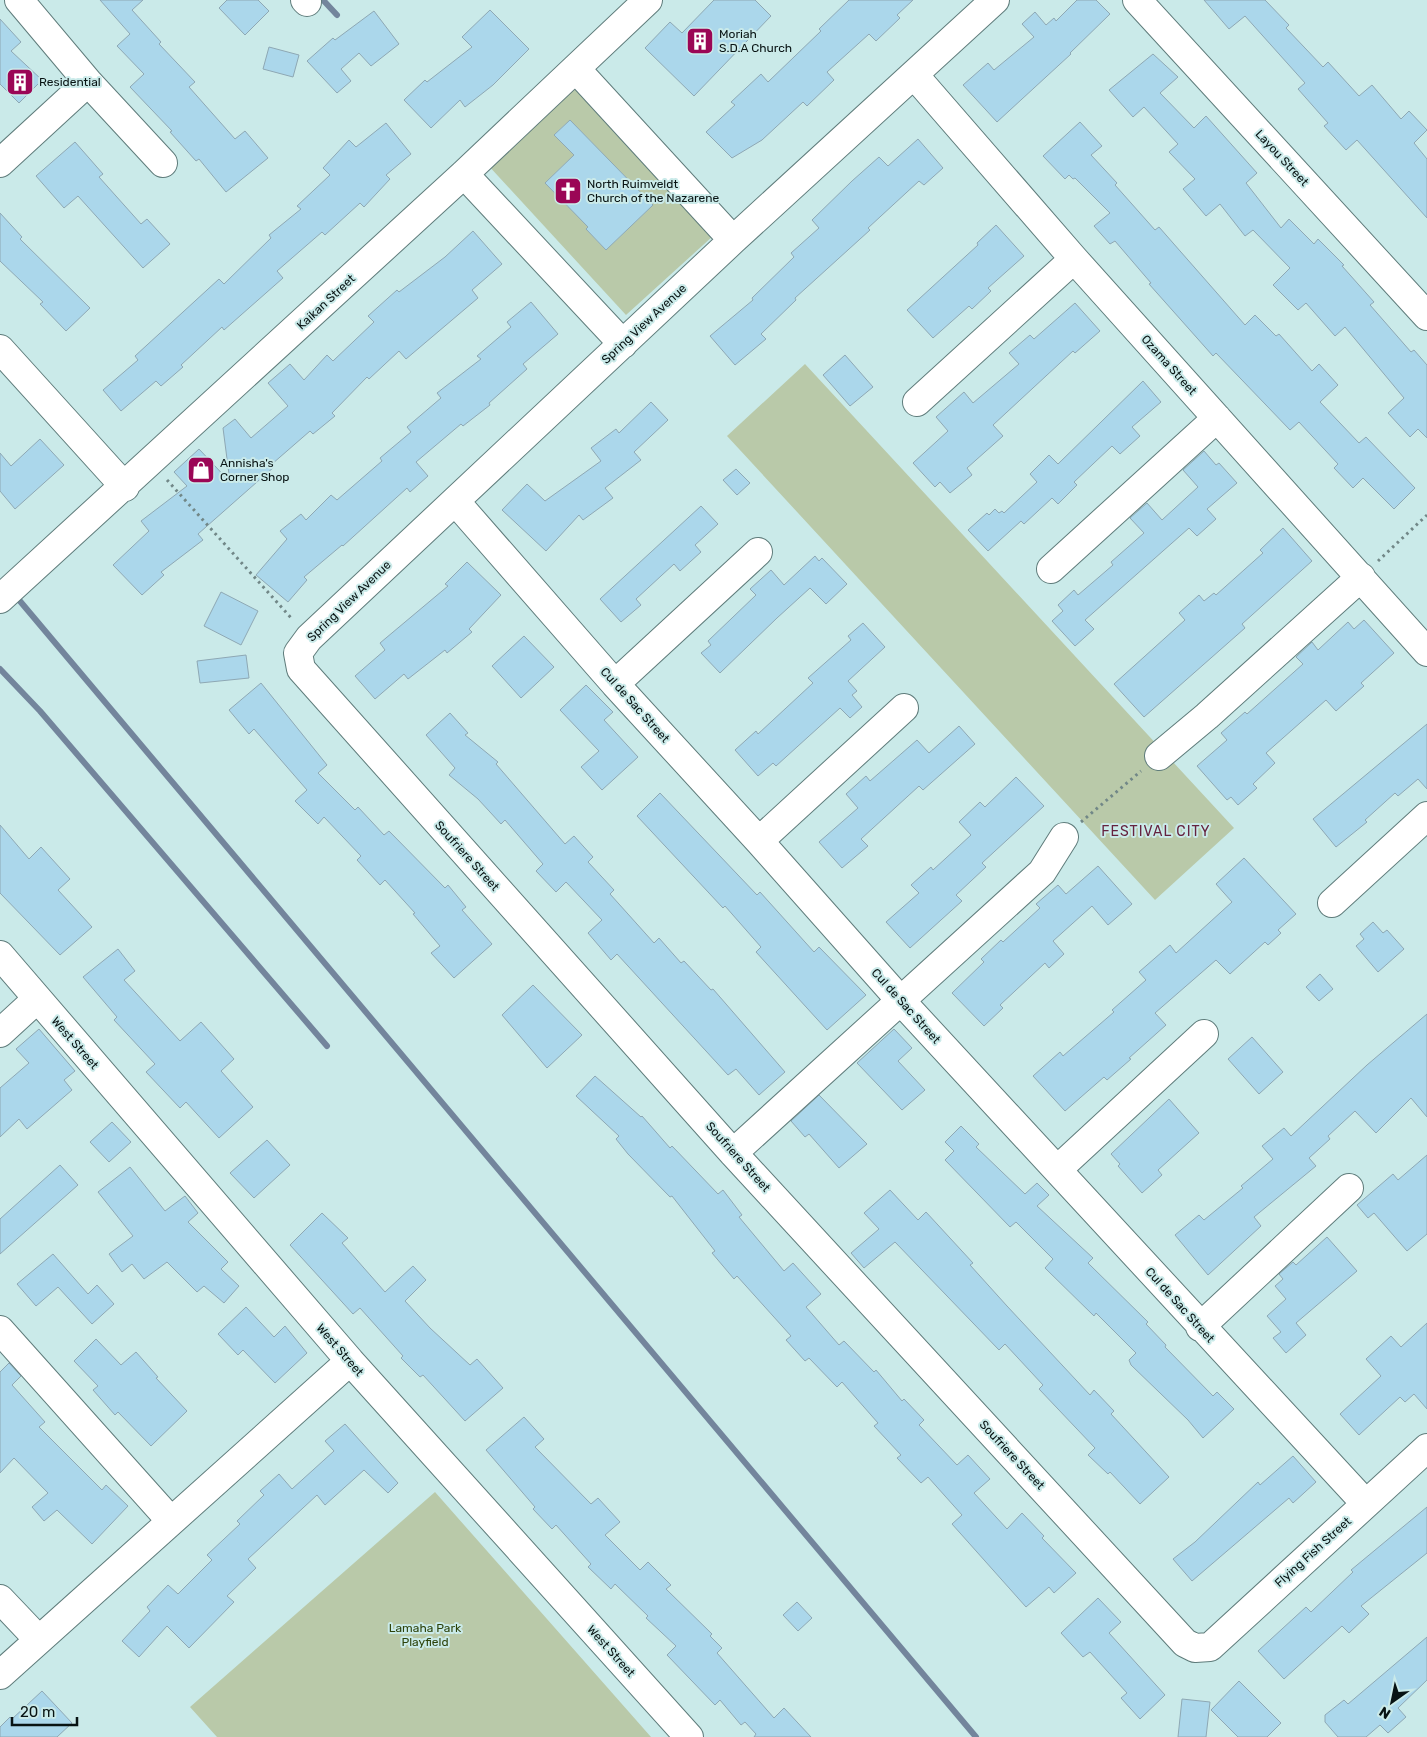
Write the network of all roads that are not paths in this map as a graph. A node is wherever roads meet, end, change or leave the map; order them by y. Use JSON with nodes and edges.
{"nodes":[{"id":1,"x":19,"y":0,"type":"edge"},
{"id":2,"x":648,"y":0,"type":"edge"},
{"id":3,"x":995,"y":0,"type":"edge"},
{"id":4,"x":1137,"y":0,"type":"edge"},
{"id":5,"x":576,"y":69,"type":"junction"},
{"id":6,"x":915,"y":76,"type":"junction"},
{"id":7,"x":88,"y":82,"type":"junction"},
{"id":8,"x":0,"y":163,"type":"edge"},
{"id":9,"x":163,"y":163,"type":"dead end"},
{"id":10,"x":464,"y":174,"type":"junction"},
{"id":11,"x":733,"y":240,"type":"junction"},
{"id":12,"x":1074,"y":259,"type":"junction"},
{"id":13,"x":1427,"y":316,"type":"edge"},
{"id":14,"x":623,"y":344,"type":"junction"},
{"id":15,"x":0,"y":349,"type":"edge"},
{"id":16,"x":917,"y":402,"type":"dead end"},
{"id":17,"x":1217,"y":418,"type":"junction"},
{"id":18,"x":125,"y":487,"type":"junction"},
{"id":19,"x":455,"y":501,"type":"junction"},
{"id":20,"x":758,"y":552,"type":"dead end"},
{"id":21,"x":1051,"y":569,"type":"dead end"},
{"id":22,"x":1361,"y":577,"type":"junction"},
{"id":23,"x":2,"y":598,"type":"edge"},
{"id":24,"x":303,"y":645,"type":"joint"},
{"id":25,"x":1427,"y":652,"type":"edge"},
{"id":26,"x":615,"y":684,"type":"junction"},
{"id":27,"x":904,"y":708,"type":"dead end"},
{"id":28,"x":1159,"y":756,"type":"road end"},
{"id":29,"x":1427,"y":816,"type":"edge"},
{"id":30,"x":1064,"y":837,"type":"road end"},
{"id":31,"x":759,"y":841,"type":"junction"},
{"id":32,"x":1332,"y":903,"type":"dead end"},
{"id":33,"x":0,"y":955,"type":"edge"},
{"id":34,"x":37,"y":999,"type":"junction"},
{"id":35,"x":901,"y":1001,"type":"junction"},
{"id":36,"x":0,"y":1033,"type":"edge"},
{"id":37,"x":1204,"y":1034,"type":"dead end"},
{"id":38,"x":733,"y":1153,"type":"junction"},
{"id":39,"x":1058,"y":1169,"type":"junction"},
{"id":40,"x":1349,"y":1188,"type":"dead end"},
{"id":41,"x":1200,"y":1327,"type":"junction"},
{"id":42,"x":0,"y":1330,"type":"edge"},
{"id":43,"x":350,"y":1361,"type":"junction"},
{"id":44,"x":1427,"y":1448,"type":"edge"},
{"id":45,"x":1366,"y":1504,"type":"junction"},
{"id":46,"x":171,"y":1521,"type":"junction"},
{"id":47,"x":0,"y":1599,"type":"edge"},
{"id":48,"x":39,"y":1640,"type":"junction"},
{"id":49,"x":1195,"y":1648,"type":"joint"},
{"id":50,"x":0,"y":1675,"type":"edge"},
{"id":51,"x":689,"y":1737,"type":"edge"}],
"edges":[{"from":1,"to":7,"type":"street"},
{"from":2,"to":5,"type":"street","name":"Kaikan Street"},
{"from":3,"to":6,"type":"street","name":"Spring View Avenue"},
{"from":4,"to":13,"type":"street","name":"Layou Street"},
{"from":5,"to":10,"type":"street","name":"Kaikan Street"},
{"from":5,"to":11,"type":"street"},
{"from":6,"to":11,"type":"street","name":"Spring View Avenue"},
{"from":6,"to":12,"type":"street","name":"Ozama Street"},
{"from":7,"to":8,"type":"street"},
{"from":7,"to":9,"type":"street"},
{"from":10,"to":14,"type":"street"},
{"from":10,"to":18,"type":"street","name":"Kaikan Street"},
{"from":11,"to":14,"type":"street","name":"Spring View Avenue"},
{"from":12,"to":16,"type":"street"},
{"from":12,"to":17,"type":"street","name":"Ozama Street"},
{"from":14,"to":19,"type":"street","name":"Spring View Avenue"},
{"from":15,"to":18,"type":"street"},
{"from":17,"to":21,"type":"street"},
{"from":17,"to":22,"type":"street","name":"Ozama Street"},
{"from":18,"to":23,"type":"street","name":"Kaikan Street"},
{"from":19,"to":24,"type":"street","name":"Spring View Avenue"},
{"from":19,"to":26,"type":"street","name":"Cul de Sac Street"},
{"from":20,"to":26,"type":"street"},
{"from":22,"to":25,"type":"street","name":"Ozama Street"},
{"from":22,"to":28,"type":"street"},
{"from":24,"to":38,"type":"street","name":"Soufriere Street"},
{"from":26,"to":31,"type":"street","name":"Cul de Sac Street"},
{"from":27,"to":31,"type":"street"},
{"from":29,"to":32,"type":"street"},
{"from":30,"to":35,"type":"street"},
{"from":31,"to":35,"type":"street","name":"Cul de Sac Street"},
{"from":33,"to":34,"type":"street","name":"West Street"},
{"from":34,"to":36,"type":"street"},
{"from":34,"to":43,"type":"street","name":"West Street"},
{"from":35,"to":38,"type":"street"},
{"from":35,"to":39,"type":"street","name":"Cul de Sac Street"},
{"from":37,"to":39,"type":"street"},
{"from":38,"to":49,"type":"street","name":"Soufriere Street"},
{"from":39,"to":41,"type":"street","name":"Cul de Sac Street"},
{"from":40,"to":41,"type":"street"},
{"from":41,"to":45,"type":"street","name":"Cul de Sac Street"},
{"from":42,"to":46,"type":"street"},
{"from":43,"to":46,"type":"street"},
{"from":43,"to":51,"type":"street","name":"West Street"},
{"from":44,"to":45,"type":"street","name":"Flying Fish Street"},
{"from":45,"to":49,"type":"street","name":"Flying Fish Street"},
{"from":46,"to":48,"type":"street"},
{"from":47,"to":48,"type":"street"},
{"from":48,"to":50,"type":"street"}]}
